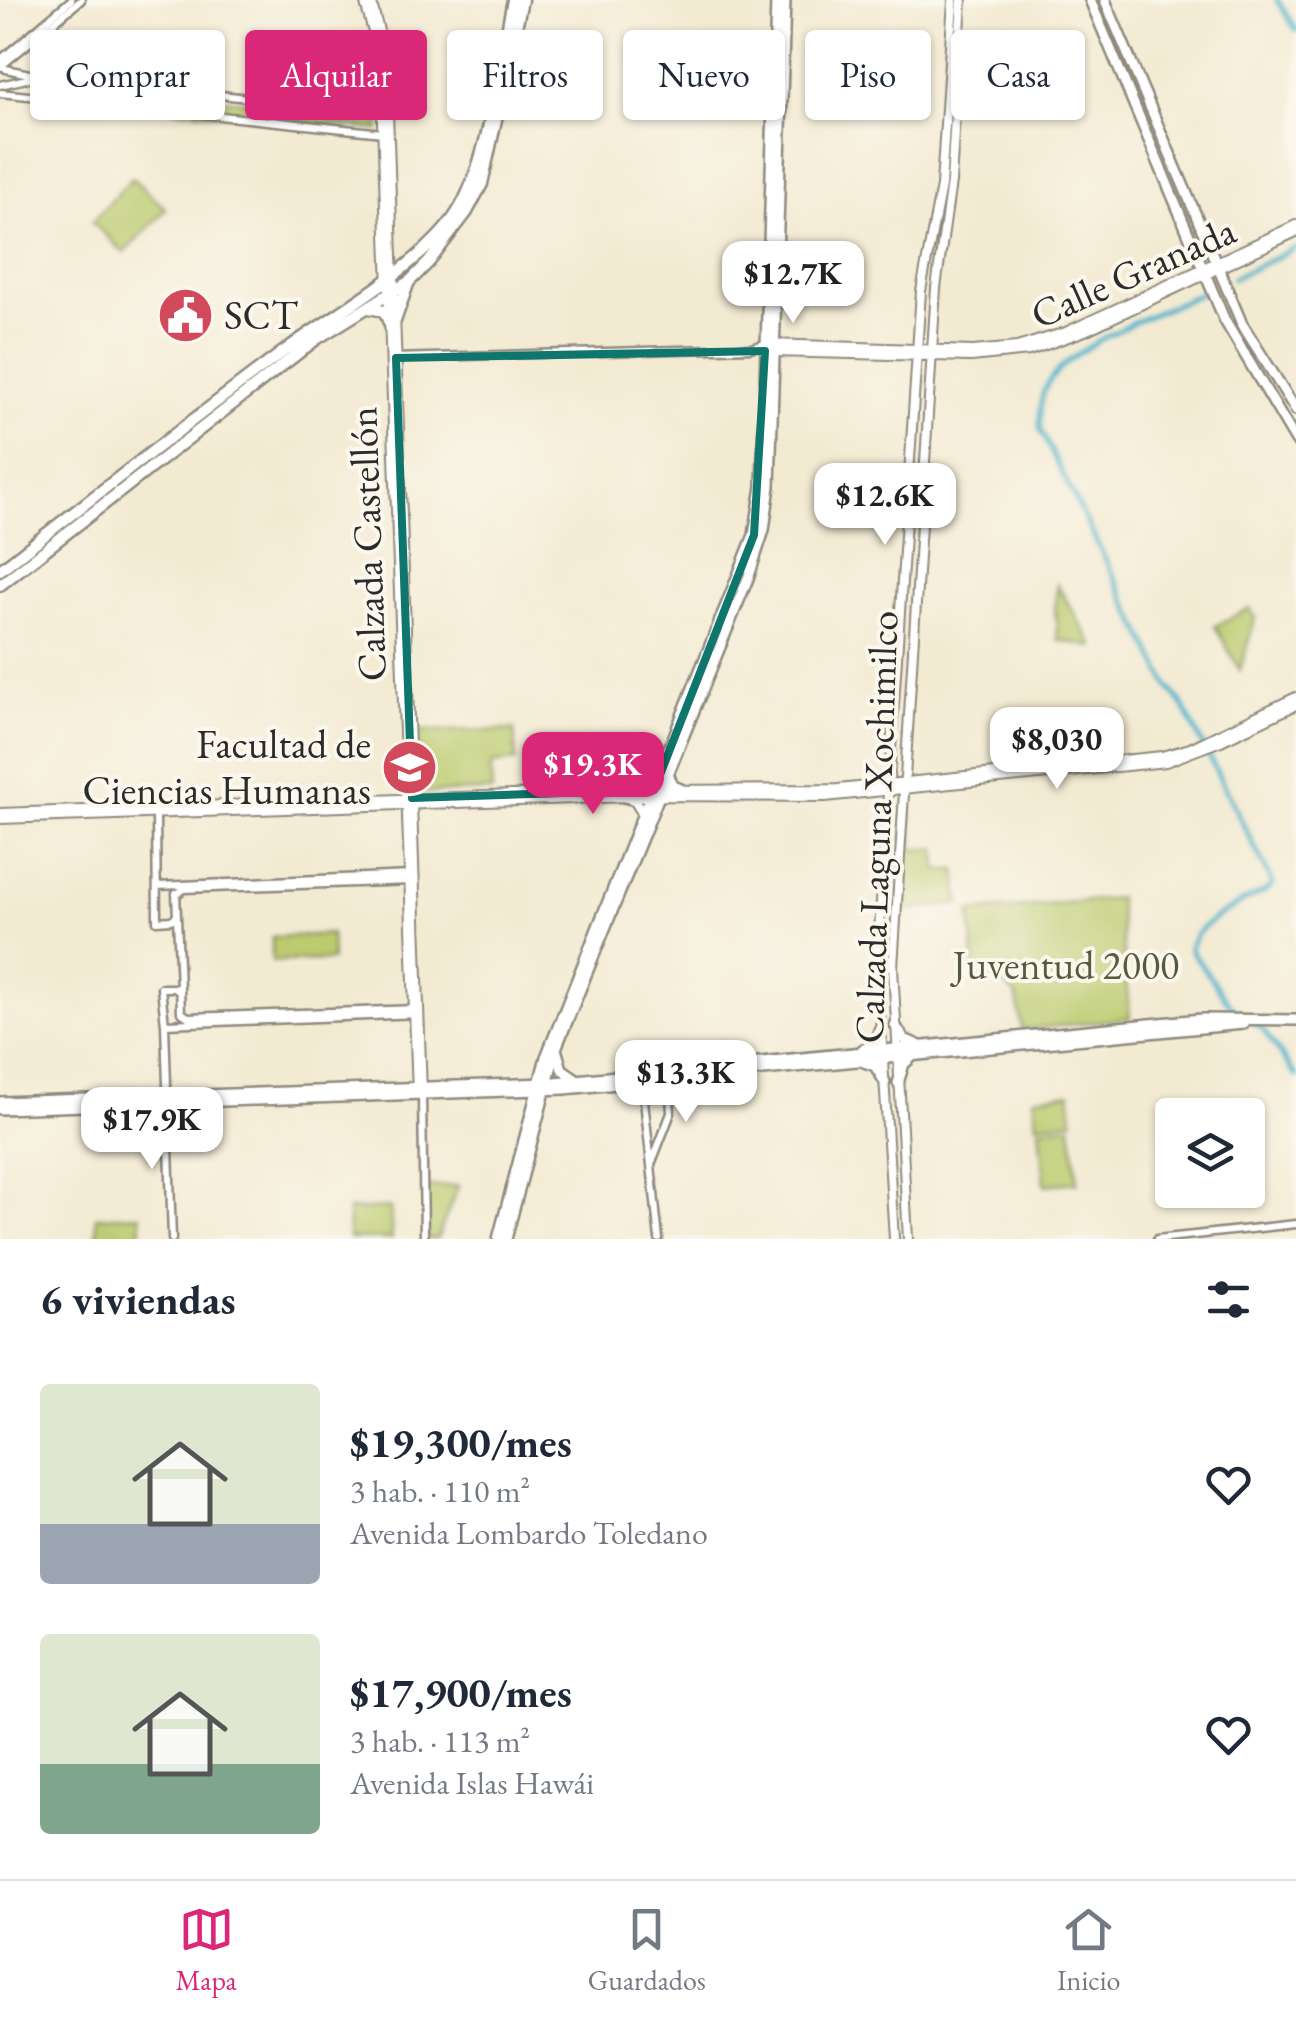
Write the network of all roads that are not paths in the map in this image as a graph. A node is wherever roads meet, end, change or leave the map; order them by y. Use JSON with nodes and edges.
{"nodes":[{"id":1,"x":71,"y":0,"type":"edge"},
{"id":2,"x":82,"y":0,"type":"edge"},
{"id":3,"x":368,"y":0,"type":"edge"},
{"id":4,"x":513,"y":0,"type":"edge"},
{"id":5,"x":522,"y":0,"type":"edge"},
{"id":6,"x":776,"y":0,"type":"edge"},
{"id":7,"x":785,"y":0,"type":"edge"},
{"id":8,"x":954,"y":0,"type":"edge"},
{"id":9,"x":962,"y":0,"type":"edge"},
{"id":10,"x":1090,"y":0,"type":"edge"},
{"id":11,"x":1105,"y":0,"type":"edge"},
{"id":12,"x":374,"y":30,"type":"edge"},
{"id":13,"x":960,"y":30,"type":"edge"},
{"id":14,"x":950,"y":56,"type":"junction"},
{"id":15,"x":1,"y":64,"type":"edge"},
{"id":16,"x":30,"y":74,"type":"edge"},
{"id":17,"x":30,"y":79,"type":"edge"},
{"id":18,"x":951,"y":86,"type":"edge"},
{"id":19,"x":0,"y":89,"type":"edge"},
{"id":20,"x":1133,"y":102,"type":"junction"},
{"id":21,"x":1148,"y":106,"type":"junction"},
{"id":22,"x":384,"y":120,"type":"edge"},
{"id":23,"x":954,"y":120,"type":"edge"},
{"id":24,"x":386,"y":132,"type":"junction"},
{"id":25,"x":1296,"y":228,"type":"edge"},
{"id":26,"x":1218,"y":265,"type":"junction"},
{"id":27,"x":1204,"y":271,"type":"junction"},
{"id":28,"x":391,"y":275,"type":"junction"},
{"id":29,"x":410,"y":281,"type":"junction"},
{"id":30,"x":391,"y":293,"type":"junction"},
{"id":31,"x":363,"y":309,"type":"junction"},
{"id":32,"x":392,"y":323,"type":"junction"},
{"id":33,"x":769,"y":348,"type":"junction"},
{"id":34,"x":917,"y":352,"type":"junction"},
{"id":35,"x":932,"y":353,"type":"junction"},
{"id":36,"x":393,"y":358,"type":"junction"},
{"id":37,"x":1262,"y":382,"type":"junction"},
{"id":38,"x":237,"y":387,"type":"junction"},
{"id":39,"x":1293,"y":405,"type":"edge"},
{"id":40,"x":229,"y":406,"type":"junction"},
{"id":41,"x":1296,"y":441,"type":"edge"},
{"id":42,"x":97,"y":496,"type":"junction"},
{"id":43,"x":82,"y":522,"type":"junction"},
{"id":44,"x":905,"y":526,"type":"junction"},
{"id":45,"x":920,"y":530,"type":"junction"},
{"id":46,"x":904,"y":546,"type":"junction"},
{"id":47,"x":918,"y":556,"type":"junction"},
{"id":48,"x":0,"y":570,"type":"edge"},
{"id":49,"x":0,"y":585,"type":"edge"},
{"id":50,"x":1296,"y":697,"type":"edge"},
{"id":51,"x":1296,"y":706,"type":"edge"},
{"id":52,"x":1203,"y":746,"type":"junction"},
{"id":53,"x":905,"y":764,"type":"junction"},
{"id":54,"x":1067,"y":766,"type":"junction"},
{"id":55,"x":1039,"y":769,"type":"junction"},
{"id":56,"x":669,"y":771,"type":"junction"},
{"id":57,"x":1054,"y":774,"type":"junction"},
{"id":58,"x":1022,"y":777,"type":"junction"},
{"id":59,"x":921,"y":781,"type":"junction"},
{"id":60,"x":903,"y":786,"type":"junction"},
{"id":61,"x":889,"y":788,"type":"junction"},
{"id":62,"x":683,"y":790,"type":"junction"},
{"id":63,"x":537,"y":793,"type":"junction"},
{"id":64,"x":656,"y":793,"type":"junction"},
{"id":65,"x":802,"y":793,"type":"junction"},
{"id":66,"x":868,"y":793,"type":"junction"},
{"id":67,"x":624,"y":796,"type":"junction"},
{"id":68,"x":477,"y":798,"type":"junction"},
{"id":69,"x":520,"y":800,"type":"junction"},
{"id":70,"x":409,"y":801,"type":"junction"},
{"id":71,"x":888,"y":807,"type":"junction"},
{"id":72,"x":156,"y":810,"type":"junction"},
{"id":73,"x":643,"y":814,"type":"junction"},
{"id":74,"x":0,"y":816,"type":"edge"},
{"id":75,"x":884,"y":864,"type":"junction"},
{"id":76,"x":411,"y":878,"type":"junction"},
{"id":77,"x":160,"y":886,"type":"junction"},
{"id":78,"x":223,"y":886,"type":"junction"},
{"id":79,"x":176,"y":895,"type":"junction"},
{"id":80,"x":895,"y":916,"type":"junction"},
{"id":81,"x":174,"y":918,"type":"junction"},
{"id":82,"x":880,"y":918,"type":"junction"},
{"id":83,"x":598,"y":924,"type":"junction"},
{"id":84,"x":590,"y":965,"type":"junction"},
{"id":85,"x":892,"y":966,"type":"junction"},
{"id":86,"x":573,"y":984,"type":"junction"},
{"id":87,"x":171,"y":987,"type":"junction"},
{"id":88,"x":180,"y":993,"type":"junction"},
{"id":89,"x":417,"y":1011,"type":"junction"},
{"id":90,"x":181,"y":1012,"type":"junction"},
{"id":91,"x":233,"y":1018,"type":"junction"},
{"id":92,"x":568,"y":1018,"type":"junction"},
{"id":93,"x":1249,"y":1022,"type":"junction"},
{"id":94,"x":1296,"y":1023,"type":"edge"},
{"id":95,"x":165,"y":1024,"type":"junction"},
{"id":96,"x":895,"y":1025,"type":"junction"},
{"id":97,"x":882,"y":1026,"type":"junction"},
{"id":98,"x":980,"y":1041,"type":"junction"},
{"id":99,"x":557,"y":1046,"type":"junction"},
{"id":100,"x":918,"y":1050,"type":"junction"},
{"id":101,"x":957,"y":1050,"type":"junction"},
{"id":102,"x":896,"y":1052,"type":"junction"},
{"id":103,"x":884,"y":1054,"type":"junction"},
{"id":104,"x":823,"y":1055,"type":"junction"},
{"id":105,"x":858,"y":1056,"type":"junction"},
{"id":106,"x":546,"y":1057,"type":"junction"},
{"id":107,"x":756,"y":1066,"type":"junction"},
{"id":108,"x":786,"y":1067,"type":"junction"},
{"id":109,"x":668,"y":1075,"type":"junction"},
{"id":110,"x":582,"y":1080,"type":"junction"},
{"id":111,"x":642,"y":1082,"type":"junction"},
{"id":112,"x":885,"y":1082,"type":"junction"},
{"id":113,"x":898,"y":1083,"type":"junction"},
{"id":114,"x":540,"y":1087,"type":"junction"},
{"id":115,"x":513,"y":1088,"type":"junction"},
{"id":116,"x":565,"y":1089,"type":"junction"},
{"id":117,"x":419,"y":1093,"type":"junction"},
{"id":118,"x":168,"y":1100,"type":"junction"},
{"id":119,"x":0,"y":1105,"type":"edge"},
{"id":120,"x":532,"y":1119,"type":"junction"},
{"id":121,"x":646,"y":1141,"type":"junction"},
{"id":122,"x":657,"y":1146,"type":"junction"},
{"id":123,"x":651,"y":1163,"type":"junction"},
{"id":124,"x":1296,"y":1224,"type":"edge"},
{"id":125,"x":172,"y":1239,"type":"edge"},
{"id":126,"x":424,"y":1239,"type":"edge"},
{"id":127,"x":498,"y":1239,"type":"edge"},
{"id":128,"x":506,"y":1239,"type":"edge"},
{"id":129,"x":659,"y":1239,"type":"edge"},
{"id":130,"x":894,"y":1239,"type":"edge"},
{"id":131,"x":908,"y":1239,"type":"edge"},
{"id":132,"x":1157,"y":1239,"type":"edge"}],
"edges":[{"from":1,"to":15,"type":"street"},
{"from":2,"to":15,"type":"street"},
{"from":3,"to":12,"type":"main road","name":"Calzada Castellón"},
{"from":3,"to":24,"type":"main road","name":"Calzada Castellón"},
{"from":4,"to":28,"type":"highway"},
{"from":5,"to":29,"type":"highway"},
{"from":6,"to":33,"type":"main road"},
{"from":7,"to":33,"type":"main road"},
{"from":8,"to":14,"type":"main road","name":"Calzada Laguna Xochimilco"},
{"from":9,"to":13,"type":"main road","name":"Calzada Laguna Xochimilco"},
{"from":10,"to":20,"type":"main road"},
{"from":11,"to":21,"type":"main road"},
{"from":14,"to":18,"type":"main road"},
{"from":14,"to":34,"type":"main road","name":"Calzada Laguna Xochimilco"},
{"from":15,"to":16,"type":"street"},
{"from":17,"to":19,"type":"street"},
{"from":19,"to":24,"type":"street"},
{"from":20,"to":21,"type":"main road"},
{"from":20,"to":27,"type":"main road"},
{"from":21,"to":26,"type":"main road"},
{"from":22,"to":24,"type":"main road","name":"Calzada Castellón"},
{"from":23,"to":35,"type":"main road","name":"Calzada Laguna Xochimilco"},
{"from":24,"to":28,"type":"main road","name":"Calzada Castellón"},
{"from":25,"to":26,"type":"main road","name":"Calle Granada"},
{"from":26,"to":27,"type":"main road","name":"Calle Granada"},
{"from":26,"to":39,"type":"main road"},
{"from":27,"to":35,"type":"main road","name":"Calle Granada"},
{"from":27,"to":37,"type":"main road"},
{"from":28,"to":30,"type":"main road","name":"Calzada Castellón"},
{"from":28,"to":38,"type":"highway"},
{"from":29,"to":30,"type":"highway"},
{"from":29,"to":32,"type":"highway"},
{"from":30,"to":31,"type":"highway"},
{"from":30,"to":32,"type":"main road","name":"Calzada Castellón"},
{"from":31,"to":32,"type":"highway"},
{"from":31,"to":40,"type":"highway"},
{"from":32,"to":36,"type":"main road","name":"Calzada Castellón"},
{"from":33,"to":34,"type":"main road","name":"Calle Granada"},
{"from":33,"to":36,"type":"street","name":"Calle Granada"},
{"from":33,"to":56,"type":"main road"},
{"from":33,"to":64,"type":"main road"},
{"from":34,"to":35,"type":"main road","name":"Calle Granada"},
{"from":34,"to":44,"type":"main road","name":"Calzada Laguna Xochimilco"},
{"from":35,"to":45,"type":"main road","name":"Calzada Laguna Xochimilco"},
{"from":36,"to":70,"type":"main road","name":"Calzada Castellón"},
{"from":37,"to":39,"type":"main road"},
{"from":37,"to":41,"type":"main road"},
{"from":38,"to":40,"type":"highway"},
{"from":38,"to":42,"type":"highway"},
{"from":40,"to":43,"type":"highway"},
{"from":42,"to":43,"type":"main road"},
{"from":42,"to":48,"type":"highway"},
{"from":43,"to":49,"type":"highway"},
{"from":44,"to":45,"type":"main road"},
{"from":44,"to":46,"type":"main road","name":"Calzada Laguna Xochimilco"},
{"from":45,"to":47,"type":"main road","name":"Calzada Laguna Xochimilco"},
{"from":46,"to":47,"type":"main road"},
{"from":46,"to":61,"type":"main road","name":"Calzada Laguna Xochimilco"},
{"from":47,"to":53,"type":"main road","name":"Calzada Laguna Xochimilco"},
{"from":50,"to":52,"type":"main road"},
{"from":51,"to":52,"type":"main road"},
{"from":52,"to":54,"type":"main road"},
{"from":52,"to":57,"type":"main road"},
{"from":53,"to":59,"type":"main road"},
{"from":53,"to":60,"type":"main road","name":"Calzada Laguna Xochimilco"},
{"from":54,"to":55,"type":"main road"},
{"from":54,"to":57,"type":"main road"},
{"from":55,"to":58,"type":"main road"},
{"from":55,"to":59,"type":"main road"},
{"from":56,"to":62,"type":"main road"},
{"from":56,"to":64,"type":"main road"},
{"from":57,"to":58,"type":"main road"},
{"from":58,"to":60,"type":"main road"},
{"from":59,"to":60,"type":"main road"},
{"from":60,"to":61,"type":"main road"},
{"from":60,"to":80,"type":"main road","name":"Calzada Laguna Xochimilco"},
{"from":61,"to":65,"type":"main road"},
{"from":61,"to":66,"type":"main road"},
{"from":61,"to":71,"type":"main road","name":"Calzada Laguna Xochimilco"},
{"from":62,"to":64,"type":"main road"},
{"from":62,"to":65,"type":"main road"},
{"from":63,"to":64,"type":"main road"},
{"from":63,"to":68,"type":"main road"},
{"from":63,"to":69,"type":"main road"},
{"from":64,"to":65,"type":"main road"},
{"from":64,"to":67,"type":"main road"},
{"from":64,"to":73,"type":"main road"},
{"from":64,"to":84,"type":"main road"},
{"from":65,"to":66,"type":"main road"},
{"from":66,"to":71,"type":"main road"},
{"from":67,"to":69,"type":"main road"},
{"from":67,"to":73,"type":"main road"},
{"from":68,"to":69,"type":"main road"},
{"from":68,"to":70,"type":"main road"},
{"from":68,"to":70,"type":"main road"},
{"from":70,"to":72,"type":"main road"},
{"from":70,"to":76,"type":"main road","name":"Calzada Castellón"},
{"from":71,"to":75,"type":"main road","name":"Calzada Laguna Xochimilco"},
{"from":72,"to":74,"type":"main road"},
{"from":72,"to":77,"type":"street"},
{"from":73,"to":83,"type":"main road"},
{"from":75,"to":80,"type":"main road"},
{"from":75,"to":82,"type":"main road","name":"Calzada Laguna Xochimilco"},
{"from":76,"to":78,"type":"street"},
{"from":76,"to":89,"type":"main road","name":"Calzada Castellón"},
{"from":77,"to":78,"type":"street"},
{"from":77,"to":79,"type":"street"},
{"from":77,"to":81,"type":"street"},
{"from":78,"to":79,"type":"street"},
{"from":79,"to":81,"type":"street"},
{"from":80,"to":85,"type":"main road","name":"Calzada Laguna Xochimilco"},
{"from":81,"to":87,"type":"street"},
{"from":81,"to":88,"type":"street"},
{"from":82,"to":85,"type":"main road"},
{"from":82,"to":97,"type":"main road","name":"Calzada Laguna Xochimilco"},
{"from":83,"to":84,"type":"main road"},
{"from":83,"to":86,"type":"main road"},
{"from":84,"to":92,"type":"main road"},
{"from":85,"to":96,"type":"main road","name":"Calzada Laguna Xochimilco"},
{"from":86,"to":92,"type":"main road"},
{"from":86,"to":106,"type":"main road"},
{"from":87,"to":88,"type":"street"},
{"from":87,"to":95,"type":"street"},
{"from":88,"to":90,"type":"street"},
{"from":89,"to":91,"type":"street"},
{"from":89,"to":117,"type":"main road","name":"Calzada Castellón"},
{"from":90,"to":91,"type":"street"},
{"from":90,"to":95,"type":"street"},
{"from":91,"to":95,"type":"street"},
{"from":92,"to":99,"type":"main road"},
{"from":93,"to":94,"type":"main road"},
{"from":93,"to":98,"type":"main road"},
{"from":93,"to":101,"type":"main road"},
{"from":95,"to":118,"type":"street"},
{"from":96,"to":100,"type":"main road"},
{"from":96,"to":102,"type":"main road","name":"Calzada Laguna Xochimilco"},
{"from":97,"to":103,"type":"main road","name":"Calzada Laguna Xochimilco"},
{"from":97,"to":105,"type":"main road"},
{"from":98,"to":100,"type":"main road"},
{"from":98,"to":101,"type":"main road"},
{"from":99,"to":110,"type":"main road"},
{"from":99,"to":114,"type":"main road"},
{"from":100,"to":101,"type":"main road"},
{"from":100,"to":102,"type":"main road"},
{"from":100,"to":113,"type":"main road"},
{"from":102,"to":103,"type":"main road"},
{"from":102,"to":113,"type":"main road","name":"Calzada Laguna Xochimilco"},
{"from":103,"to":105,"type":"main road"},
{"from":103,"to":112,"type":"main road","name":"Calzada Laguna Xochimilco"},
{"from":104,"to":105,"type":"main road"},
{"from":104,"to":107,"type":"main road"},
{"from":104,"to":108,"type":"main road"},
{"from":105,"to":108,"type":"main road"},
{"from":105,"to":112,"type":"main road"},
{"from":106,"to":114,"type":"main road"},
{"from":106,"to":115,"type":"main road"},
{"from":107,"to":108,"type":"main road"},
{"from":107,"to":109,"type":"main road"},
{"from":109,"to":110,"type":"main road"},
{"from":109,"to":111,"type":"main road"},
{"from":109,"to":122,"type":"street"},
{"from":110,"to":114,"type":"main road"},
{"from":111,"to":116,"type":"main road"},
{"from":111,"to":121,"type":"street"},
{"from":112,"to":130,"type":"main road","name":"Calzada Laguna Xochimilco"},
{"from":113,"to":131,"type":"main road","name":"Calzada Laguna Xochimilco"},
{"from":114,"to":115,"type":"main road"},
{"from":114,"to":116,"type":"main road"},
{"from":114,"to":120,"type":"main road"},
{"from":115,"to":117,"type":"main road"},
{"from":115,"to":120,"type":"main road"},
{"from":116,"to":120,"type":"main road"},
{"from":117,"to":118,"type":"main road"},
{"from":117,"to":126,"type":"street"},
{"from":118,"to":119,"type":"main road"},
{"from":118,"to":125,"type":"street"},
{"from":120,"to":127,"type":"main road"},
{"from":120,"to":128,"type":"main road"},
{"from":121,"to":122,"type":"street"},
{"from":121,"to":123,"type":"street"},
{"from":122,"to":123,"type":"street"},
{"from":123,"to":129,"type":"street"},
{"from":124,"to":132,"type":"street"}]}
